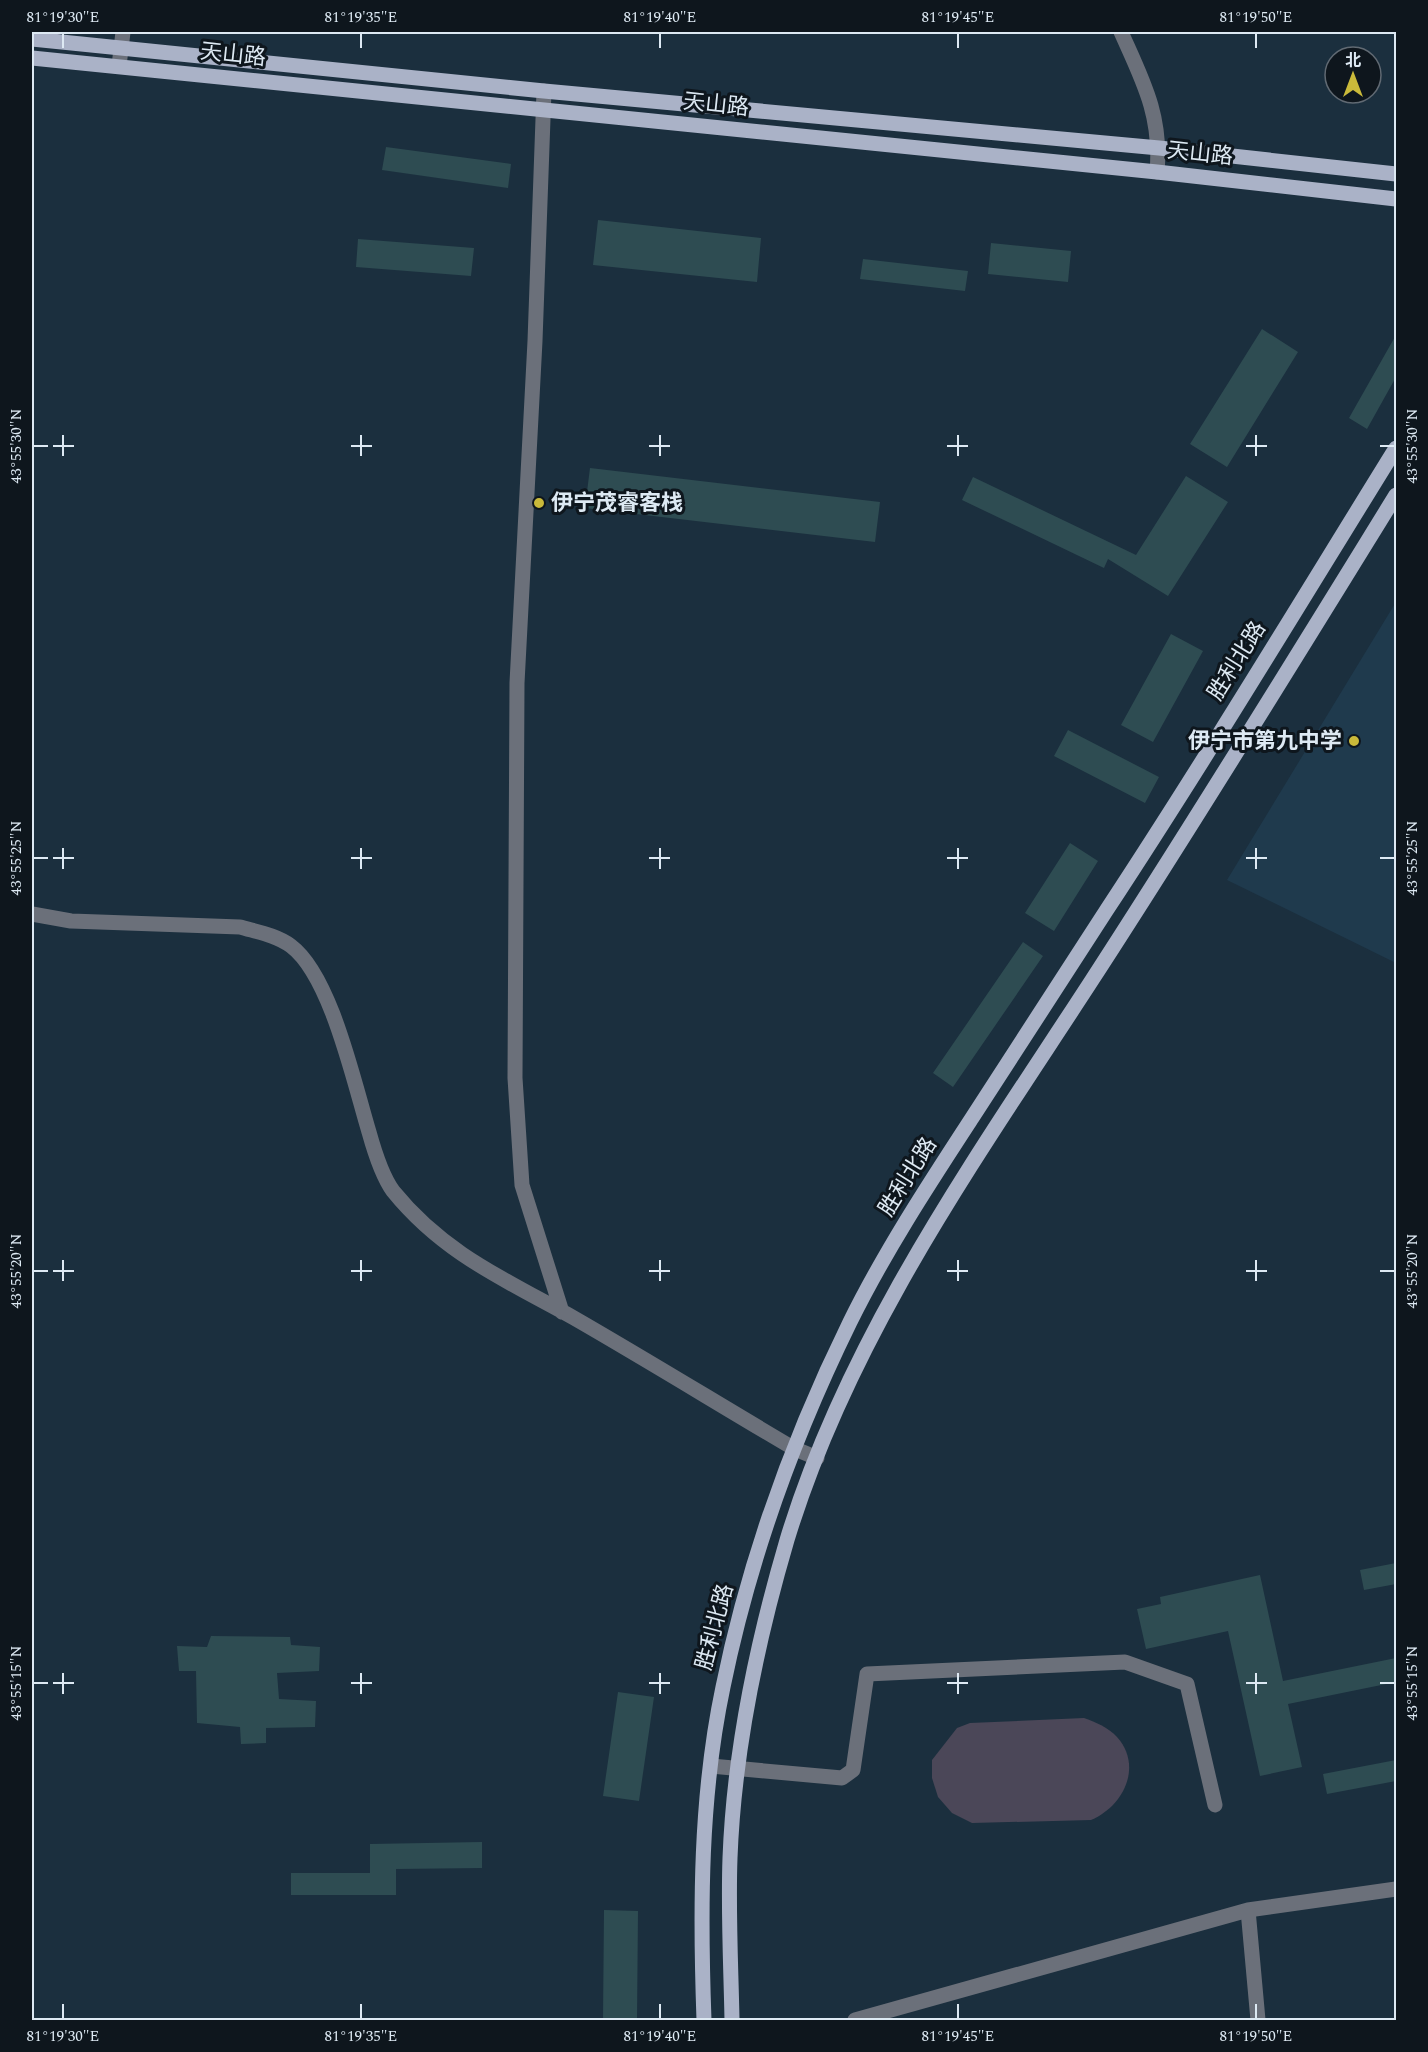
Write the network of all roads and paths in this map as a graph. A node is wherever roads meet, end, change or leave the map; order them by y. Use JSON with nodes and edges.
{"nodes":[{"id":1,"x":123,"y":32,"type":"edge"},
{"id":2,"x":1121,"y":32,"type":"edge"},
{"id":3,"x":32,"y":39,"type":"edge"},
{"id":4,"x":121,"y":48,"type":"junction"},
{"id":5,"x":32,"y":58,"type":"edge"},
{"id":6,"x":119,"y":66,"type":"junction"},
{"id":7,"x":544,"y":91,"type":"junction"},
{"id":8,"x":543,"y":110,"type":"junction"},
{"id":9,"x":1159,"y":148,"type":"junction"},
{"id":10,"x":1156,"y":172,"type":"junction"},
{"id":11,"x":1396,"y":174,"type":"edge"},
{"id":12,"x":1396,"y":199,"type":"edge"},
{"id":13,"x":1396,"y":448,"type":"edge"},
{"id":14,"x":1396,"y":495,"type":"edge"},
{"id":15,"x":32,"y":914,"type":"edge"},
{"id":16,"x":562,"y":1312,"type":"junction"},
{"id":17,"x":793,"y":1448,"type":"junction"},
{"id":18,"x":817,"y":1458,"type":"junction"},
{"id":19,"x":711,"y":1766,"type":"junction"},
{"id":20,"x":739,"y":1768,"type":"junction"},
{"id":21,"x":1215,"y":1805,"type":"dead end"},
{"id":22,"x":1396,"y":1889,"type":"edge"},
{"id":23,"x":1248,"y":1910,"type":"junction"},
{"id":24,"x":704,"y":2020,"type":"edge"},
{"id":25,"x":732,"y":2020,"type":"edge"},
{"id":26,"x":855,"y":2020,"type":"edge"},
{"id":27,"x":1258,"y":2020,"type":"edge"}],
"edges":[{"from":1,"to":4,"type":"street"},
{"from":2,"to":9,"type":"street"},
{"from":3,"to":4,"type":"main road","name":"天山路"},
{"from":4,"to":6,"type":"street"},
{"from":4,"to":7,"type":"main road","name":"天山路"},
{"from":5,"to":6,"type":"main road","name":"天山路"},
{"from":6,"to":8,"type":"main road","name":"天山路"},
{"from":7,"to":8,"type":"street"},
{"from":7,"to":9,"type":"main road","name":"天山路"},
{"from":8,"to":10,"type":"main road","name":"天山路"},
{"from":8,"to":16,"type":"street"},
{"from":9,"to":10,"type":"street"},
{"from":9,"to":11,"type":"main road","name":"天山路"},
{"from":10,"to":12,"type":"main road","name":"天山路"},
{"from":13,"to":17,"type":"main road","name":"胜利北路"},
{"from":14,"to":18,"type":"main road","name":"胜利北路"},
{"from":15,"to":16,"type":"street"},
{"from":16,"to":17,"type":"street"},
{"from":17,"to":18,"type":"street"},
{"from":17,"to":19,"type":"main road","name":"胜利北路"},
{"from":18,"to":20,"type":"main road","name":"胜利北路"},
{"from":19,"to":20,"type":"street"},
{"from":19,"to":24,"type":"main road","name":"胜利北路"},
{"from":20,"to":21,"type":"street"},
{"from":20,"to":25,"type":"main road","name":"胜利北路"},
{"from":22,"to":23,"type":"street"},
{"from":23,"to":26,"type":"street"},
{"from":23,"to":27,"type":"street"}]}
